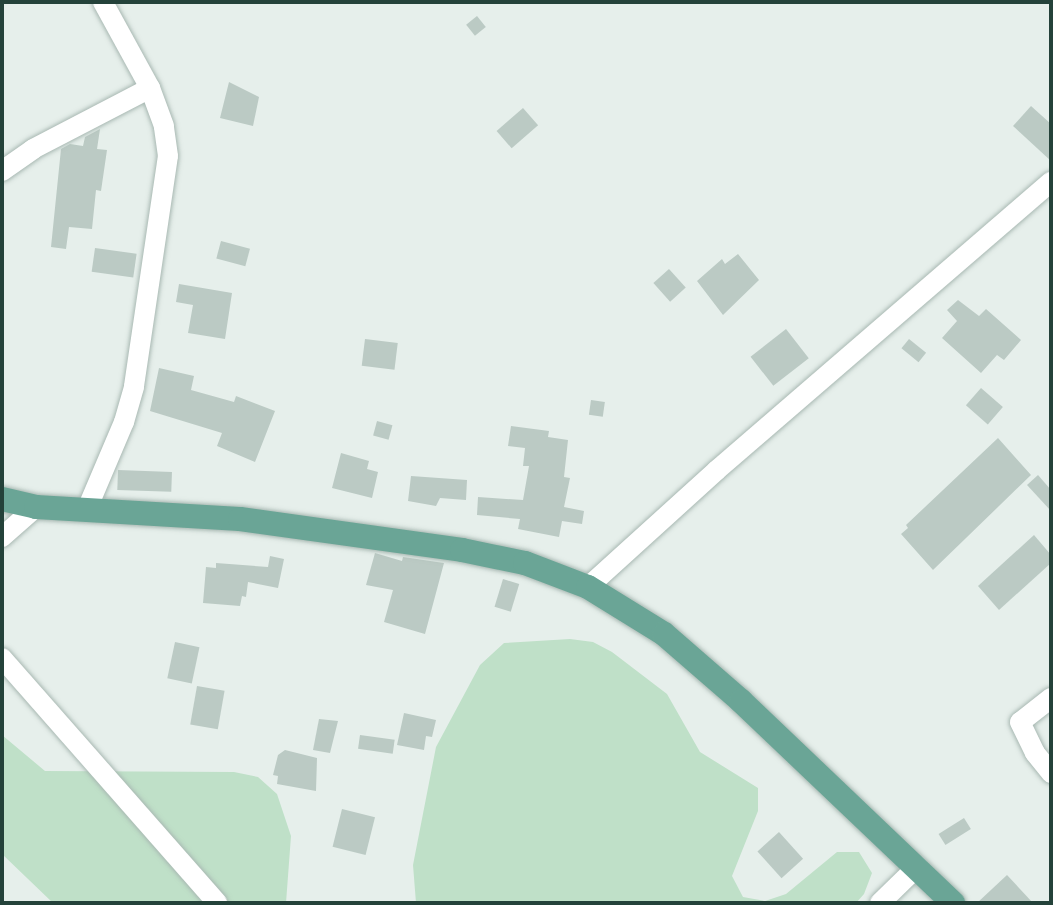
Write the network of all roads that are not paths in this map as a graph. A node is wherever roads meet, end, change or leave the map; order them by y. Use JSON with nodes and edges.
{"nodes":[{"id":1,"x":103,"y":2,"type":"edge"},
{"id":2,"x":150,"y":88,"type":"junction"},
{"id":3,"x":2,"y":171,"type":"edge"},
{"id":4,"x":1051,"y":182,"type":"edge"},
{"id":5,"x":2,"y":499,"type":"edge"},
{"id":6,"x":36,"y":507,"type":"junction"},
{"id":7,"x":87,"y":509,"type":"junction"},
{"id":8,"x":2,"y":537,"type":"edge"},
{"id":9,"x":588,"y":587,"type":"junction"},
{"id":10,"x":2,"y":658,"type":"edge"},
{"id":11,"x":1051,"y":698,"type":"edge"},
{"id":12,"x":1051,"y":773,"type":"edge"},
{"id":13,"x":917,"y":867,"type":"junction"},
{"id":14,"x":217,"y":903,"type":"edge"},
{"id":15,"x":880,"y":903,"type":"edge"},
{"id":16,"x":953,"y":903,"type":"edge"}],
"edges":[{"from":1,"to":2,"type":"street"},
{"from":2,"to":3,"type":"street"},
{"from":2,"to":7,"type":"street"},
{"from":4,"to":9,"type":"street"},
{"from":5,"to":6,"type":"main road"},
{"from":6,"to":7,"type":"main road"},
{"from":6,"to":8,"type":"street"},
{"from":7,"to":9,"type":"main road"},
{"from":9,"to":13,"type":"main road"},
{"from":10,"to":14,"type":"street"},
{"from":11,"to":12,"type":"street"},
{"from":13,"to":15,"type":"street"},
{"from":13,"to":16,"type":"main road"}]}
